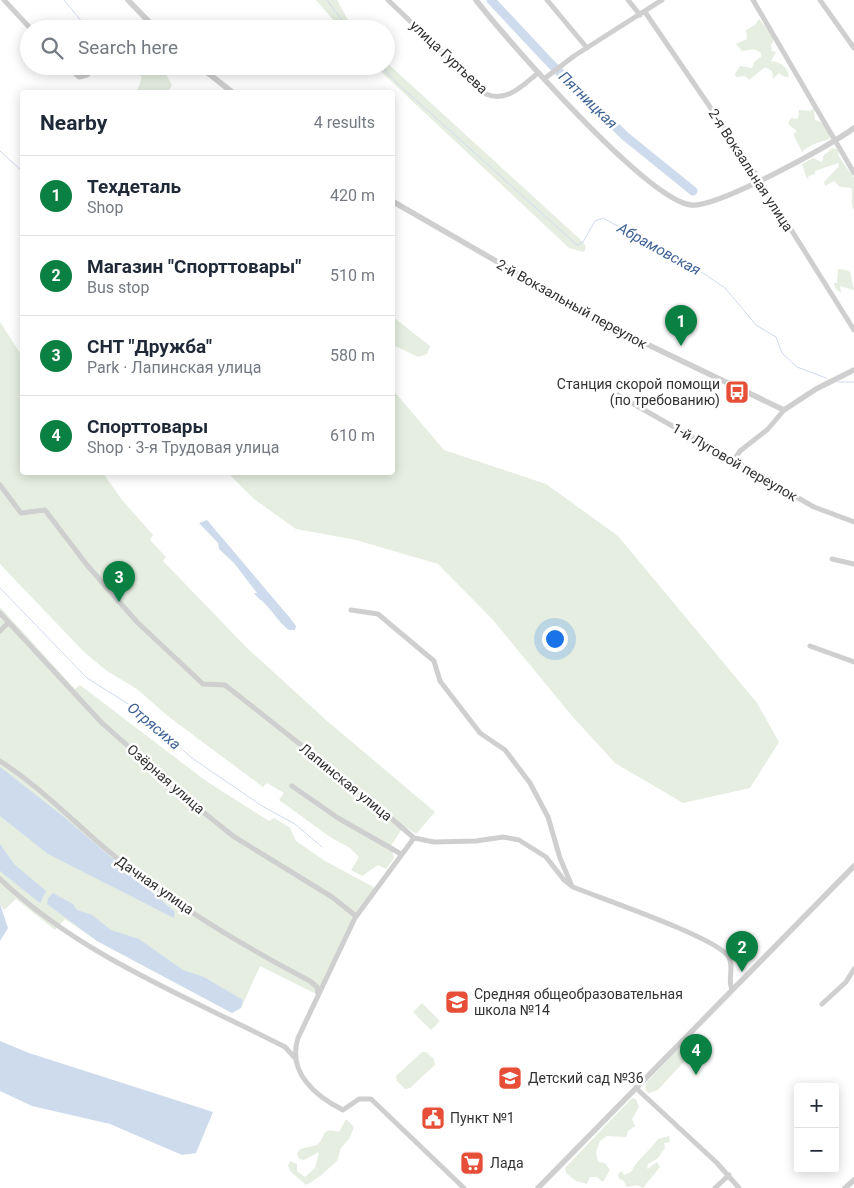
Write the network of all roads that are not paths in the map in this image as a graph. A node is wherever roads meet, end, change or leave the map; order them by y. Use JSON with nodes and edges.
{"nodes":[{"id":1,"x":4,"y":0,"type":"edge"},
{"id":2,"x":128,"y":0,"type":"edge"},
{"id":3,"x":388,"y":0,"type":"edge"},
{"id":4,"x":476,"y":0,"type":"edge"},
{"id":5,"x":547,"y":0,"type":"edge"},
{"id":6,"x":628,"y":0,"type":"edge"},
{"id":7,"x":662,"y":0,"type":"edge"},
{"id":8,"x":753,"y":0,"type":"edge"},
{"id":9,"x":820,"y":0,"type":"edge"},
{"id":10,"x":646,"y":12,"type":"junction"},
{"id":11,"x":640,"y":15,"type":"junction"},
{"id":12,"x":23,"y":20,"type":"edge"},
{"id":13,"x":147,"y":20,"type":"edge"},
{"id":14,"x":587,"y":48,"type":"junction"},
{"id":15,"x":854,"y":48,"type":"edge"},
{"id":16,"x":538,"y":73,"type":"junction"},
{"id":17,"x":210,"y":75,"type":"edge"},
{"id":18,"x":544,"y":79,"type":"junction"},
{"id":19,"x":229,"y":90,"type":"edge"},
{"id":20,"x":854,"y":128,"type":"edge"},
{"id":21,"x":836,"y":141,"type":"junction"},
{"id":22,"x":854,"y":173,"type":"edge"},
{"id":23,"x":760,"y":180,"type":"junction"},
{"id":24,"x":395,"y":203,"type":"edge"},
{"id":25,"x":854,"y":330,"type":"edge"},
{"id":26,"x":854,"y":370,"type":"edge"},
{"id":27,"x":618,"y":395,"type":"dead end"},
{"id":28,"x":784,"y":410,"type":"junction"},
{"id":29,"x":734,"y":460,"type":"junction"},
{"id":30,"x":0,"y":486,"type":"edge"},
{"id":31,"x":854,"y":522,"type":"edge"},
{"id":32,"x":832,"y":559,"type":"dead end"},
{"id":33,"x":854,"y":564,"type":"edge"},
{"id":34,"x":351,"y":610,"type":"dead end"},
{"id":35,"x":0,"y":613,"type":"edge"},
{"id":36,"x":8,"y":623,"type":"junction"},
{"id":37,"x":0,"y":631,"type":"edge"},
{"id":38,"x":810,"y":646,"type":"dead end"},
{"id":39,"x":854,"y":662,"type":"edge"},
{"id":40,"x":0,"y":761,"type":"edge"},
{"id":41,"x":292,"y":786,"type":"dead end"},
{"id":42,"x":414,"y":838,"type":"junction"},
{"id":43,"x":402,"y":854,"type":"junction"},
{"id":44,"x":854,"y":866,"type":"edge"},
{"id":45,"x":0,"y":879,"type":"edge"},
{"id":46,"x":573,"y":887,"type":"junction"},
{"id":47,"x":356,"y":916,"type":"junction"},
{"id":48,"x":854,"y":969,"type":"edge"},
{"id":49,"x":732,"y":989,"type":"junction"},
{"id":50,"x":318,"y":994,"type":"junction"},
{"id":51,"x":822,"y":1004,"type":"dead end"},
{"id":52,"x":295,"y":1058,"type":"junction"},
{"id":53,"x":636,"y":1088,"type":"junction"},
{"id":54,"x":729,"y":1175,"type":"junction"},
{"id":55,"x":854,"y":1180,"type":"edge"},
{"id":56,"x":464,"y":1188,"type":"edge"},
{"id":57,"x":538,"y":1188,"type":"edge"},
{"id":58,"x":715,"y":1188,"type":"edge"},
{"id":59,"x":739,"y":1188,"type":"edge"},
{"id":60,"x":845,"y":1188,"type":"edge"}],
"edges":[{"from":1,"to":12,"type":"street"},
{"from":2,"to":13,"type":"street"},
{"from":3,"to":16,"type":"street","name":"улица Гуртьева"},
{"from":4,"to":16,"type":"street"},
{"from":5,"to":14,"type":"street"},
{"from":6,"to":11,"type":"street"},
{"from":7,"to":10,"type":"street"},
{"from":8,"to":21,"type":"street"},
{"from":9,"to":15,"type":"street"},
{"from":10,"to":11,"type":"street"},
{"from":10,"to":23,"type":"street","name":"2-я Вокзальная улица"},
{"from":11,"to":14,"type":"street"},
{"from":14,"to":18,"type":"street"},
{"from":16,"to":18,"type":"street"},
{"from":17,"to":19,"type":"street"},
{"from":18,"to":23,"type":"street"},
{"from":20,"to":21,"type":"street"},
{"from":21,"to":22,"type":"street"},
{"from":21,"to":23,"type":"street"},
{"from":23,"to":25,"type":"street","name":"2-я Вокзальная улица"},
{"from":24,"to":28,"type":"street","name":"2-й Вокзальный переулок"},
{"from":26,"to":28,"type":"street"},
{"from":27,"to":29,"type":"street","name":"1-й Луговой переулок"},
{"from":28,"to":29,"type":"street"},
{"from":29,"to":31,"type":"street","name":"1-й Луговой переулок"},
{"from":30,"to":42,"type":"street","name":"Лапинская улица"},
{"from":32,"to":33,"type":"street"},
{"from":34,"to":46,"type":"street"},
{"from":35,"to":36,"type":"street","name":"Озёрная улица"},
{"from":36,"to":37,"type":"street"},
{"from":36,"to":47,"type":"street","name":"Озёрная улица"},
{"from":38,"to":39,"type":"street"},
{"from":40,"to":50,"type":"street","name":"Дачная улица"},
{"from":41,"to":43,"type":"street","name":"Лапинская улица"},
{"from":42,"to":43,"type":"street"},
{"from":42,"to":46,"type":"street"},
{"from":43,"to":47,"type":"street"},
{"from":44,"to":49,"type":"street"},
{"from":45,"to":52,"type":"street"},
{"from":46,"to":49,"type":"street"},
{"from":47,"to":50,"type":"street"},
{"from":48,"to":51,"type":"street"},
{"from":49,"to":53,"type":"street"},
{"from":50,"to":52,"type":"street"},
{"from":52,"to":56,"type":"street"},
{"from":53,"to":54,"type":"street"},
{"from":53,"to":57,"type":"street"},
{"from":54,"to":58,"type":"street"},
{"from":54,"to":59,"type":"street"},
{"from":55,"to":60,"type":"street"}]}
